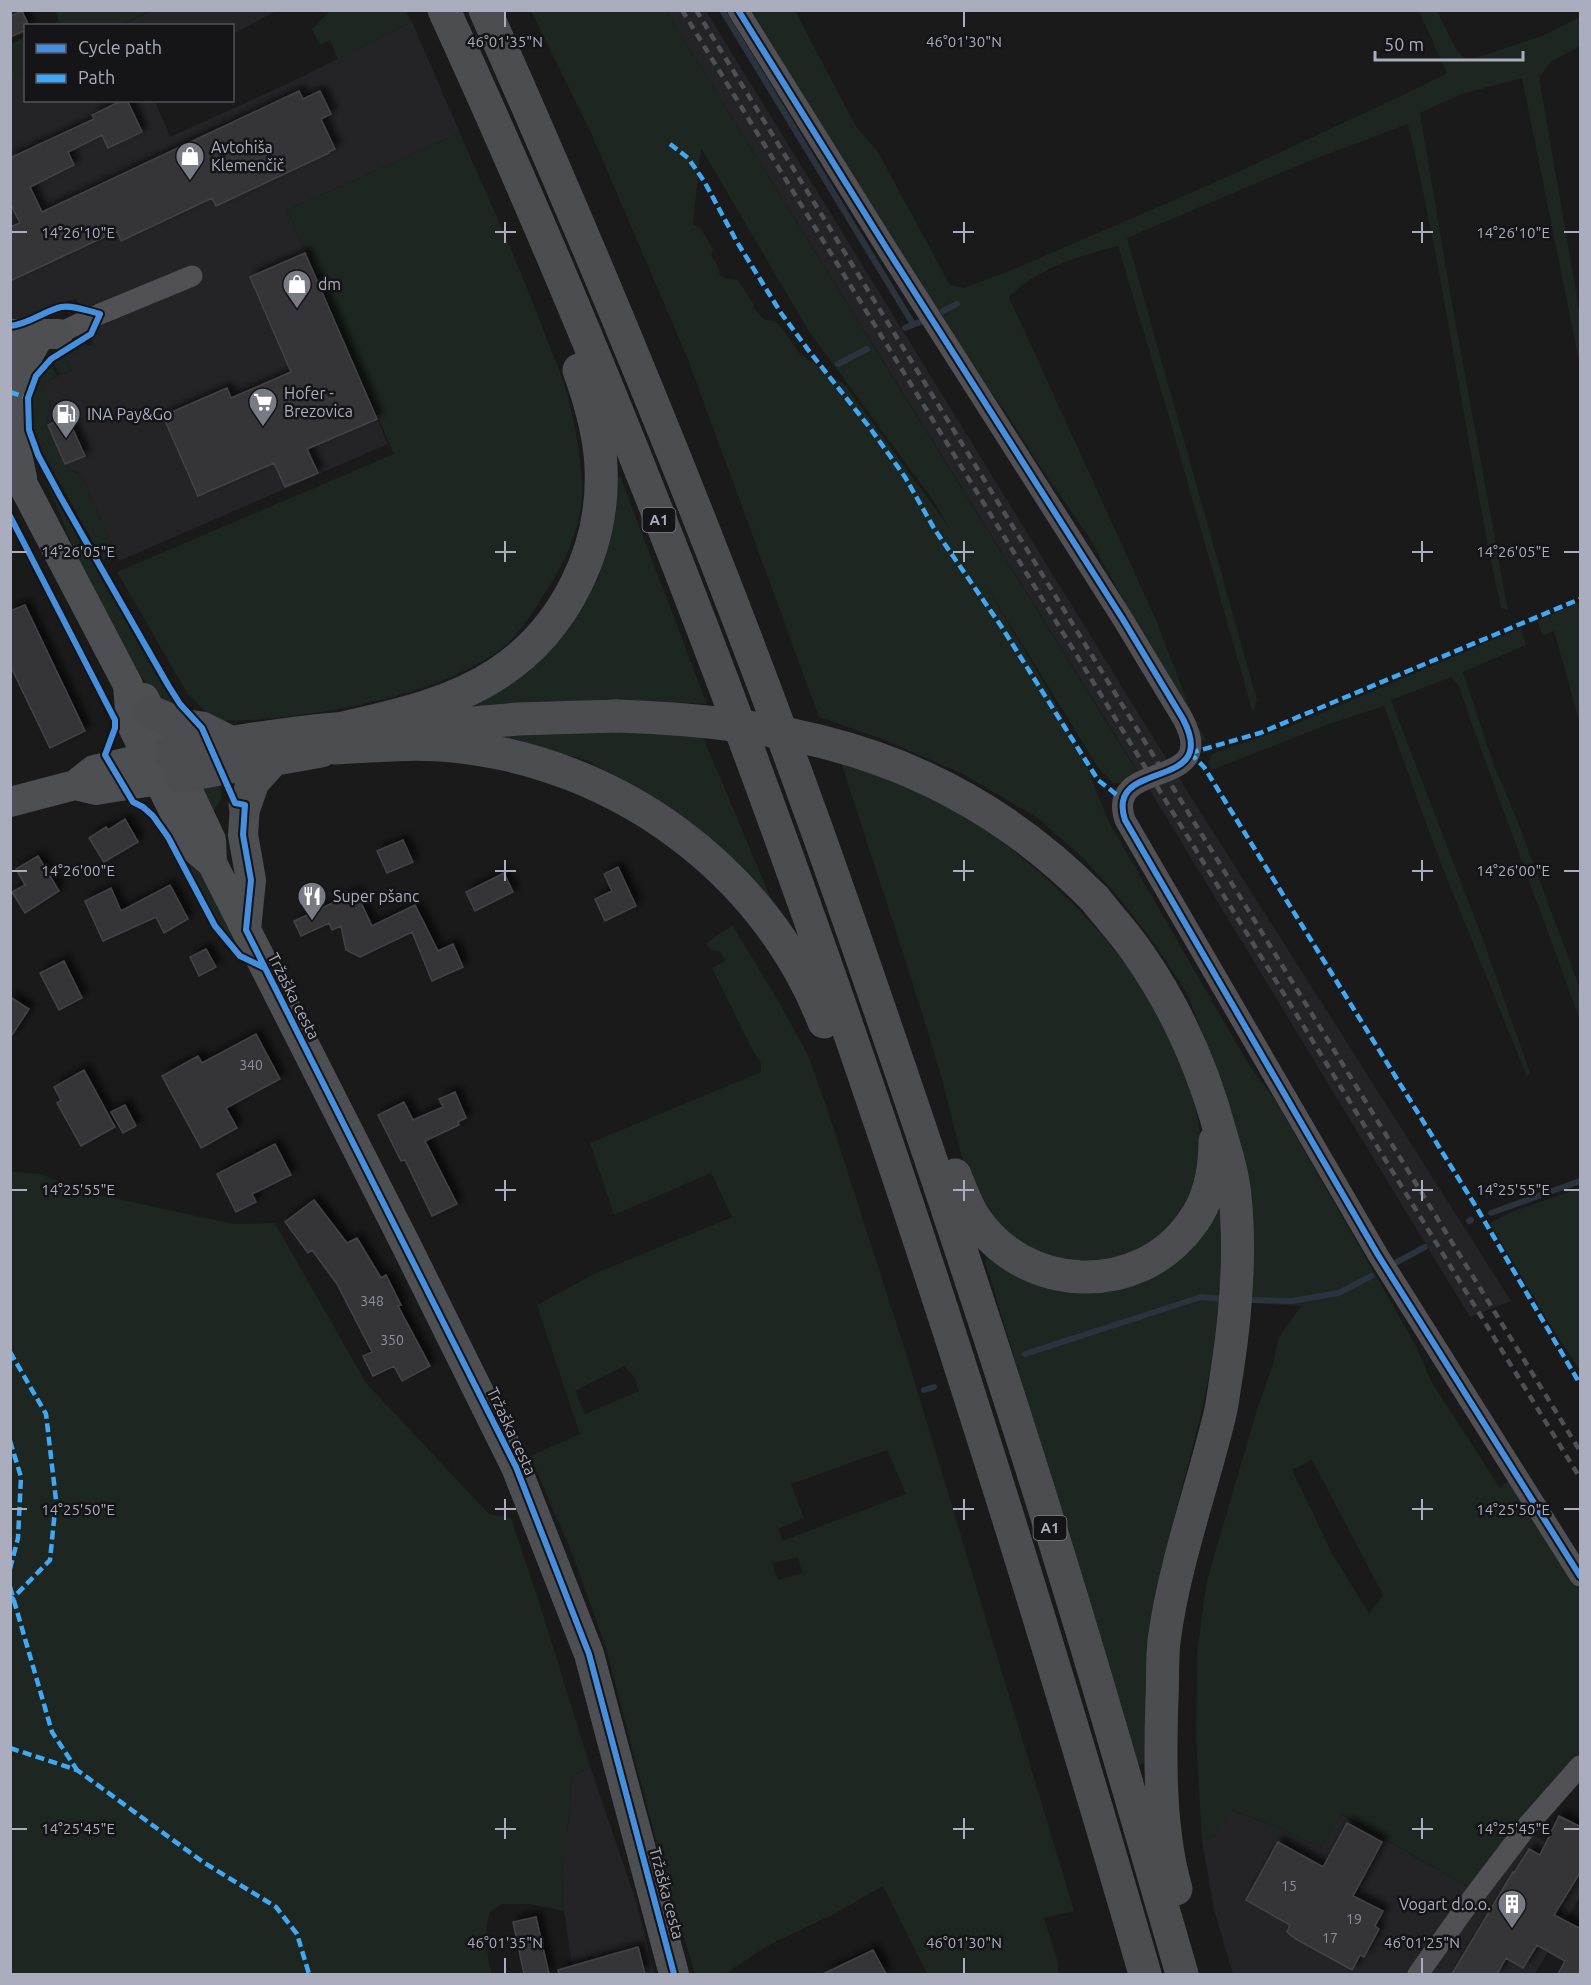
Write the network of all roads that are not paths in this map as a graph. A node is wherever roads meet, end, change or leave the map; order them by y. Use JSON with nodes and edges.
{"nodes":[{"id":1,"x":444,"y":10,"type":"edge"},
{"id":2,"x":485,"y":10,"type":"edge"},
{"id":3,"x":738,"y":10,"type":"edge"},
{"id":4,"x":545,"y":242,"type":"junction"},
{"id":5,"x":192,"y":276,"type":"dead end"},
{"id":6,"x":28,"y":342,"type":"edge"},
{"id":7,"x":10,"y":460,"type":"edge"},
{"id":8,"x":24,"y":487,"type":"junction"},
{"id":9,"x":128,"y":686,"type":"junction"},
{"id":10,"x":151,"y":712,"type":"junction"},
{"id":11,"x":339,"y":738,"type":"junction"},
{"id":12,"x":230,"y":742,"type":"junction"},
{"id":13,"x":273,"y":760,"type":"junction"},
{"id":14,"x":165,"y":766,"type":"junction"},
{"id":15,"x":10,"y":802,"type":"edge"},
{"id":16,"x":245,"y":805,"type":"joint"},
{"id":17,"x":246,"y":930,"type":"junction"},
{"id":18,"x":905,"y":1085,"type":"junction"},
{"id":19,"x":1211,"y":1097,"type":"junction"},
{"id":20,"x":879,"y":1120,"type":"junction"},
{"id":21,"x":1581,"y":1576,"type":"edge"},
{"id":22,"x":1581,"y":1766,"type":"edge"},
{"id":23,"x":674,"y":1974,"type":"edge"},
{"id":24,"x":1145,"y":1974,"type":"edge"},
{"id":25,"x":1182,"y":1974,"type":"edge"},
{"id":26,"x":1197,"y":1974,"type":"edge"},
{"id":27,"x":1418,"y":1974,"type":"edge"}],
"edges":[{"from":1,"to":4,"type":"highway","number":"A1"},
{"from":2,"to":18,"type":"highway","number":"A1"},
{"from":3,"to":21,"type":"street"},
{"from":4,"to":11,"type":"highway"},
{"from":4,"to":20,"type":"highway","number":"A1"},
{"from":5,"to":6,"type":"street"},
{"from":6,"to":8,"type":"main road"},
{"from":7,"to":8,"type":"main road","name":"Tržaška cesta"},
{"from":8,"to":9,"type":"main road","name":"Tržaška cesta"},
{"from":9,"to":10,"type":"main road","name":"Tržaška cesta"},
{"from":9,"to":14,"type":"main road","name":"Tržaška cesta"},
{"from":10,"to":12,"type":"highway"},
{"from":10,"to":14,"type":"main road","name":"Tržaška cesta"},
{"from":11,"to":12,"type":"highway"},
{"from":11,"to":13,"type":"highway"},
{"from":11,"to":19,"type":"highway","bridge":true},
{"from":11,"to":20,"type":"highway"},
{"from":12,"to":14,"type":"highway"},
{"from":13,"to":14,"type":"highway"},
{"from":13,"to":16,"type":"highway"},
{"from":14,"to":15,"type":"main road"},
{"from":14,"to":17,"type":"main road","name":"Tržaška cesta"},
{"from":16,"to":17,"type":"main road"},
{"from":17,"to":23,"type":"main road","name":"Tržaška cesta"},
{"from":18,"to":19,"type":"highway"},
{"from":18,"to":25,"type":"highway","number":"A1"},
{"from":19,"to":26,"type":"highway"},
{"from":20,"to":24,"type":"highway","number":"A1"},
{"from":22,"to":27,"type":"street"}]}
